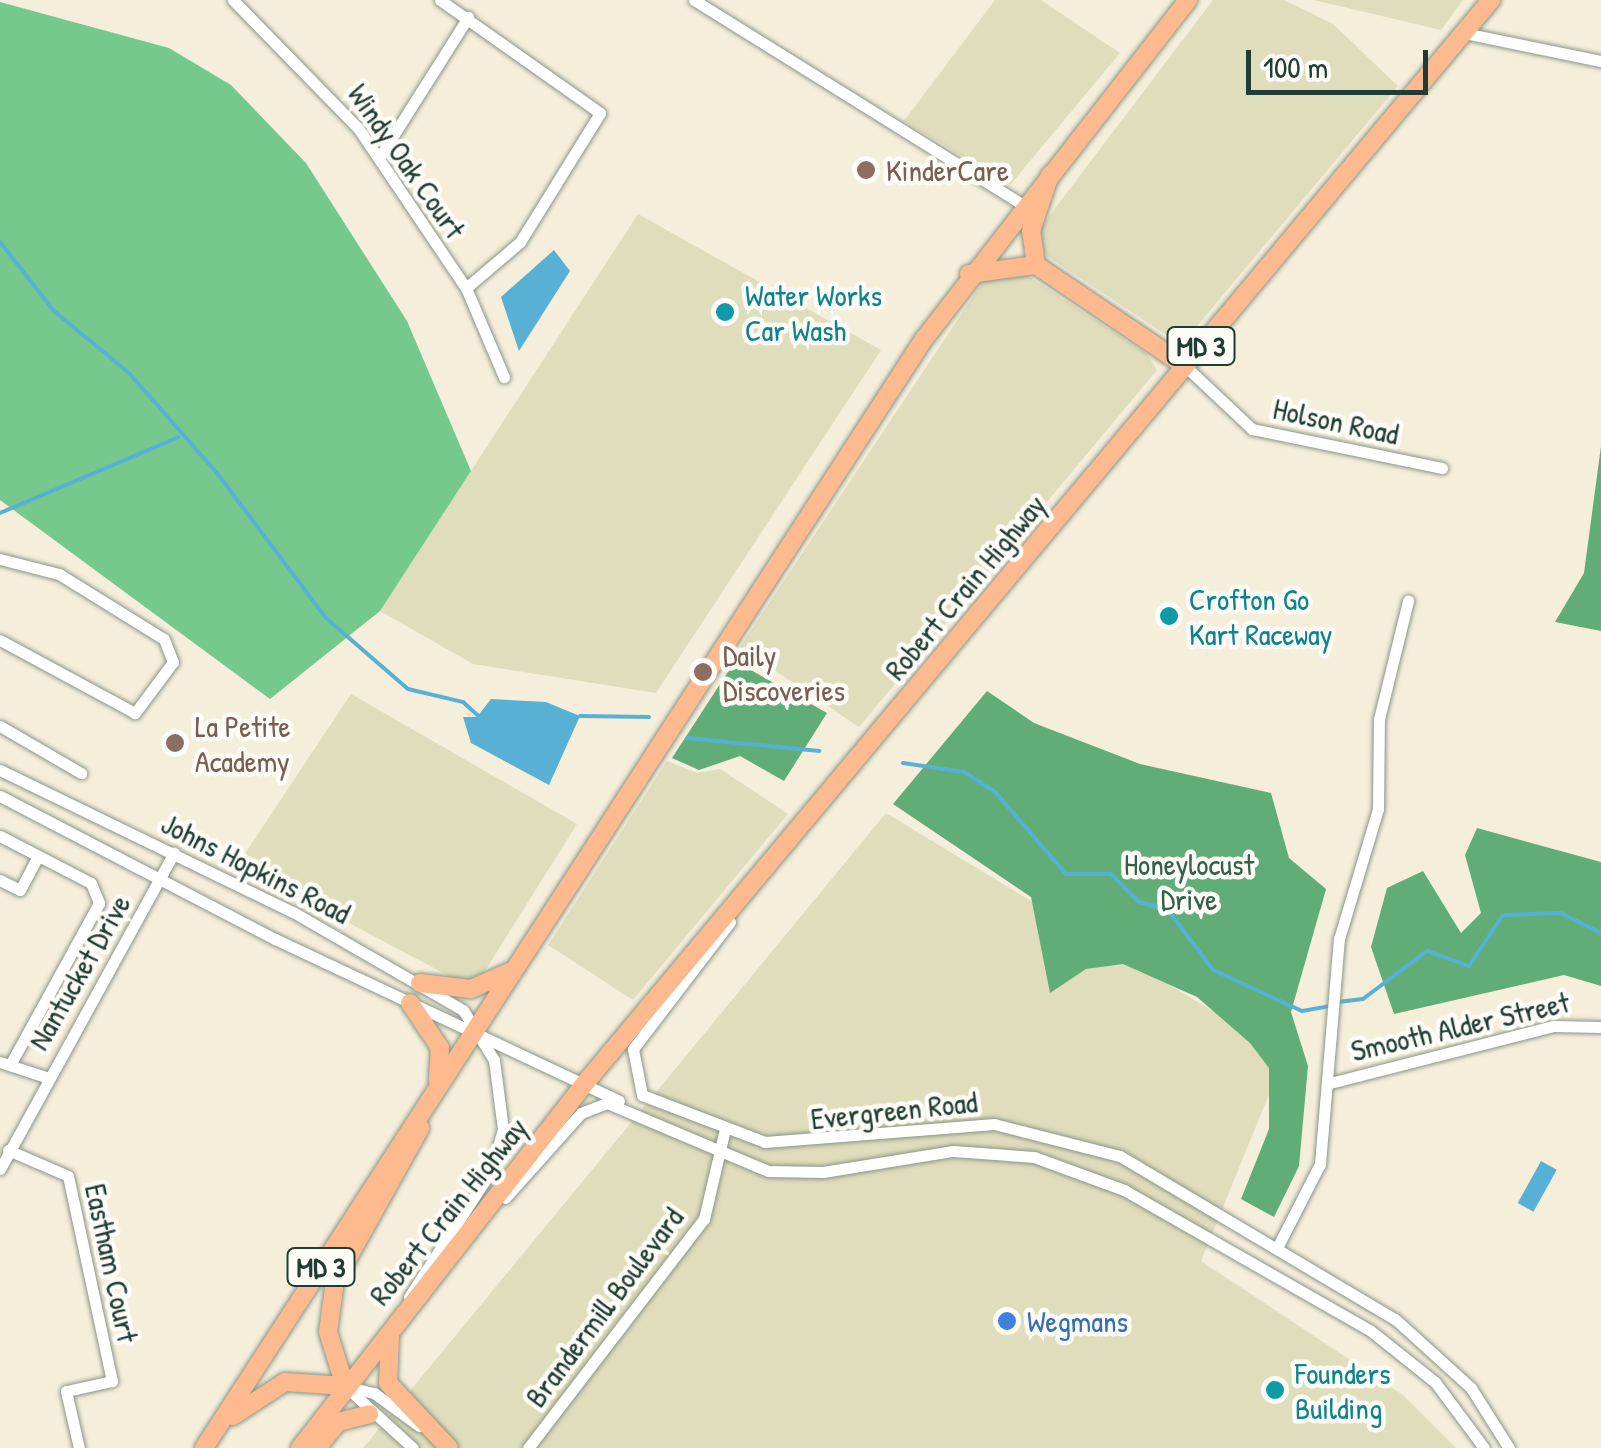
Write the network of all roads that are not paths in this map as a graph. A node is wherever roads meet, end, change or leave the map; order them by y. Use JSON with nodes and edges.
{"nodes":[{"id":1,"x":233,"y":0,"type":"edge"},
{"id":2,"x":440,"y":0,"type":"edge"},
{"id":3,"x":694,"y":0,"type":"edge"},
{"id":4,"x":1188,"y":0,"type":"edge"},
{"id":5,"x":1490,"y":0,"type":"edge"},
{"id":6,"x":468,"y":17,"type":"junction"},
{"id":7,"x":1464,"y":33,"type":"junction"},
{"id":8,"x":1601,"y":62,"type":"edge"},
{"id":9,"x":379,"y":158,"type":"junction"},
{"id":10,"x":1054,"y":165,"type":"junction"},
{"id":11,"x":1022,"y":204,"type":"junction"},
{"id":12,"x":1036,"y":265,"type":"junction"},
{"id":13,"x":969,"y":274,"type":"junction"},
{"id":14,"x":466,"y":288,"type":"junction"},
{"id":15,"x":1185,"y":366,"type":"junction"},
{"id":16,"x":504,"y":376,"type":"dead end"},
{"id":17,"x":1442,"y":468,"type":"dead end"},
{"id":18,"x":0,"y":559,"type":"edge"},
{"id":19,"x":1408,"y":601,"type":"dead end"},
{"id":20,"x":0,"y":640,"type":"edge"},
{"id":21,"x":1,"y":731,"type":"edge"},
{"id":22,"x":0,"y":770,"type":"edge"},
{"id":23,"x":81,"y":774,"type":"dead end"},
{"id":24,"x":0,"y":796,"type":"edge"},
{"id":25,"x":0,"y":836,"type":"edge"},
{"id":26,"x":174,"y":853,"type":"junction"},
{"id":27,"x":38,"y":856,"type":"junction"},
{"id":28,"x":769,"y":865,"type":"junction"},
{"id":29,"x":0,"y":880,"type":"edge"},
{"id":30,"x":160,"y":882,"type":"junction"},
{"id":31,"x":510,"y":972,"type":"junction"},
{"id":32,"x":420,"y":983,"type":"junction"},
{"id":33,"x":410,"y":1004,"type":"junction"},
{"id":34,"x":1601,"y":1026,"type":"edge"},
{"id":35,"x":476,"y":1030,"type":"junction"},
{"id":36,"x":5,"y":1063,"type":"edge"},
{"id":37,"x":46,"y":1077,"type":"junction"},
{"id":38,"x":586,"y":1082,"type":"junction"},
{"id":39,"x":1330,"y":1082,"type":"junction"},
{"id":40,"x":437,"y":1086,"type":"junction"},
{"id":41,"x":623,"y":1104,"type":"junction"},
{"id":42,"x":724,"y":1132,"type":"junction"},
{"id":43,"x":8,"y":1150,"type":"junction"},
{"id":44,"x":716,"y":1156,"type":"junction"},
{"id":45,"x":0,"y":1169,"type":"edge"},
{"id":46,"x":1278,"y":1246,"type":"junction"},
{"id":47,"x":432,"y":1273,"type":"junction"},
{"id":48,"x":398,"y":1318,"type":"junction"},
{"id":49,"x":345,"y":1386,"type":"junction"},
{"id":50,"x":369,"y":1414,"type":"junction"},
{"id":51,"x":209,"y":1440,"type":"edge"},
{"id":52,"x":79,"y":1448,"type":"edge"},
{"id":53,"x":300,"y":1448,"type":"edge"},
{"id":54,"x":317,"y":1448,"type":"edge"},
{"id":55,"x":413,"y":1448,"type":"edge"},
{"id":56,"x":449,"y":1448,"type":"edge"},
{"id":57,"x":528,"y":1448,"type":"edge"},
{"id":58,"x":1484,"y":1448,"type":"edge"},
{"id":59,"x":1509,"y":1448,"type":"edge"}],
"edges":[{"from":1,"to":9,"type":"street","name":"Windy Oak Court"},
{"from":2,"to":6,"type":"street"},
{"from":3,"to":11,"type":"street"},
{"from":4,"to":10,"type":"highway","number":"MD 3"},
{"from":5,"to":7,"type":"highway","name":"Robert Crain Highway","number":"MD 3"},
{"from":6,"to":9,"type":"street"},
{"from":6,"to":14,"type":"street"},
{"from":7,"to":8,"type":"street"},
{"from":7,"to":15,"type":"highway","name":"Robert Crain Highway","number":"MD 3"},
{"from":9,"to":14,"type":"street","name":"Windy Oak Court"},
{"from":10,"to":11,"type":"highway","number":"MD 3"},
{"from":10,"to":12,"type":"highway"},
{"from":11,"to":13,"type":"highway","number":"MD 3"},
{"from":12,"to":13,"type":"highway"},
{"from":12,"to":15,"type":"highway"},
{"from":13,"to":31,"type":"highway","number":"MD 3"},
{"from":14,"to":16,"type":"street","name":"Windy Oak Court"},
{"from":15,"to":17,"type":"street","name":"Holson Road"},
{"from":15,"to":28,"type":"highway","name":"Robert Crain Highway","number":"MD 3"},
{"from":18,"to":20,"type":"street"},
{"from":19,"to":39,"type":"street"},
{"from":21,"to":23,"type":"street"},
{"from":22,"to":26,"type":"street","name":"Johns Hopkins Road"},
{"from":24,"to":30,"type":"street","name":"Johns Hopkins Road"},
{"from":25,"to":27,"type":"street"},
{"from":26,"to":30,"type":"street","name":"Nantucket Drive"},
{"from":26,"to":32,"type":"street","name":"Johns Hopkins Road"},
{"from":27,"to":29,"type":"street"},
{"from":27,"to":36,"type":"street"},
{"from":28,"to":38,"type":"highway","name":"Robert Crain Highway","number":"MD 3"},
{"from":28,"to":42,"type":"street","name":"Evergreen Road"},
{"from":30,"to":33,"type":"street","name":"Johns Hopkins Road"},
{"from":30,"to":37,"type":"street","name":"Nantucket Drive"},
{"from":31,"to":32,"type":"highway"},
{"from":31,"to":35,"type":"highway","number":"MD 3"},
{"from":32,"to":35,"type":"street","name":"Johns Hopkins Road"},
{"from":33,"to":35,"type":"street","name":"Johns Hopkins Road"},
{"from":33,"to":40,"type":"highway"},
{"from":34,"to":39,"type":"street","name":"Smooth Alder Street"},
{"from":35,"to":38,"type":"street","name":"Johns Hopkins Road"},
{"from":35,"to":40,"type":"highway","number":"MD 3"},
{"from":35,"to":48,"type":"street","name":"Johns Hopkins Road"},
{"from":36,"to":37,"type":"street"},
{"from":37,"to":43,"type":"street","name":"Nantucket Drive"},
{"from":38,"to":41,"type":"street","name":"Evergreen Road"},
{"from":38,"to":47,"type":"highway","name":"Robert Crain Highway","number":"MD 3"},
{"from":39,"to":46,"type":"street"},
{"from":40,"to":49,"type":"highway"},
{"from":40,"to":51,"type":"highway","number":"MD 3"},
{"from":41,"to":44,"type":"street","name":"Evergreen Road"},
{"from":41,"to":47,"type":"street"},
{"from":42,"to":44,"type":"street","name":"Brandermill Boulevard"},
{"from":42,"to":46,"type":"street","name":"Evergreen Road"},
{"from":43,"to":45,"type":"street","name":"Nantucket Drive"},
{"from":43,"to":52,"type":"street","name":"Eastham Court"},
{"from":44,"to":57,"type":"street","name":"Brandermill Boulevard"},
{"from":44,"to":58,"type":"street","name":"Evergreen Road"},
{"from":46,"to":59,"type":"street","name":"Evergreen Road"},
{"from":47,"to":48,"type":"highway","name":"Robert Crain Highway","number":"MD 3"},
{"from":48,"to":49,"type":"highway","name":"Robert Crain Highway","number":"MD 3"},
{"from":48,"to":56,"type":"highway"},
{"from":49,"to":50,"type":"street"},
{"from":49,"to":51,"type":"highway"},
{"from":49,"to":53,"type":"highway","name":"Robert Crain Highway","number":"MD 3"},
{"from":49,"to":56,"type":"street"},
{"from":50,"to":54,"type":"highway"},
{"from":50,"to":55,"type":"street"}]}
